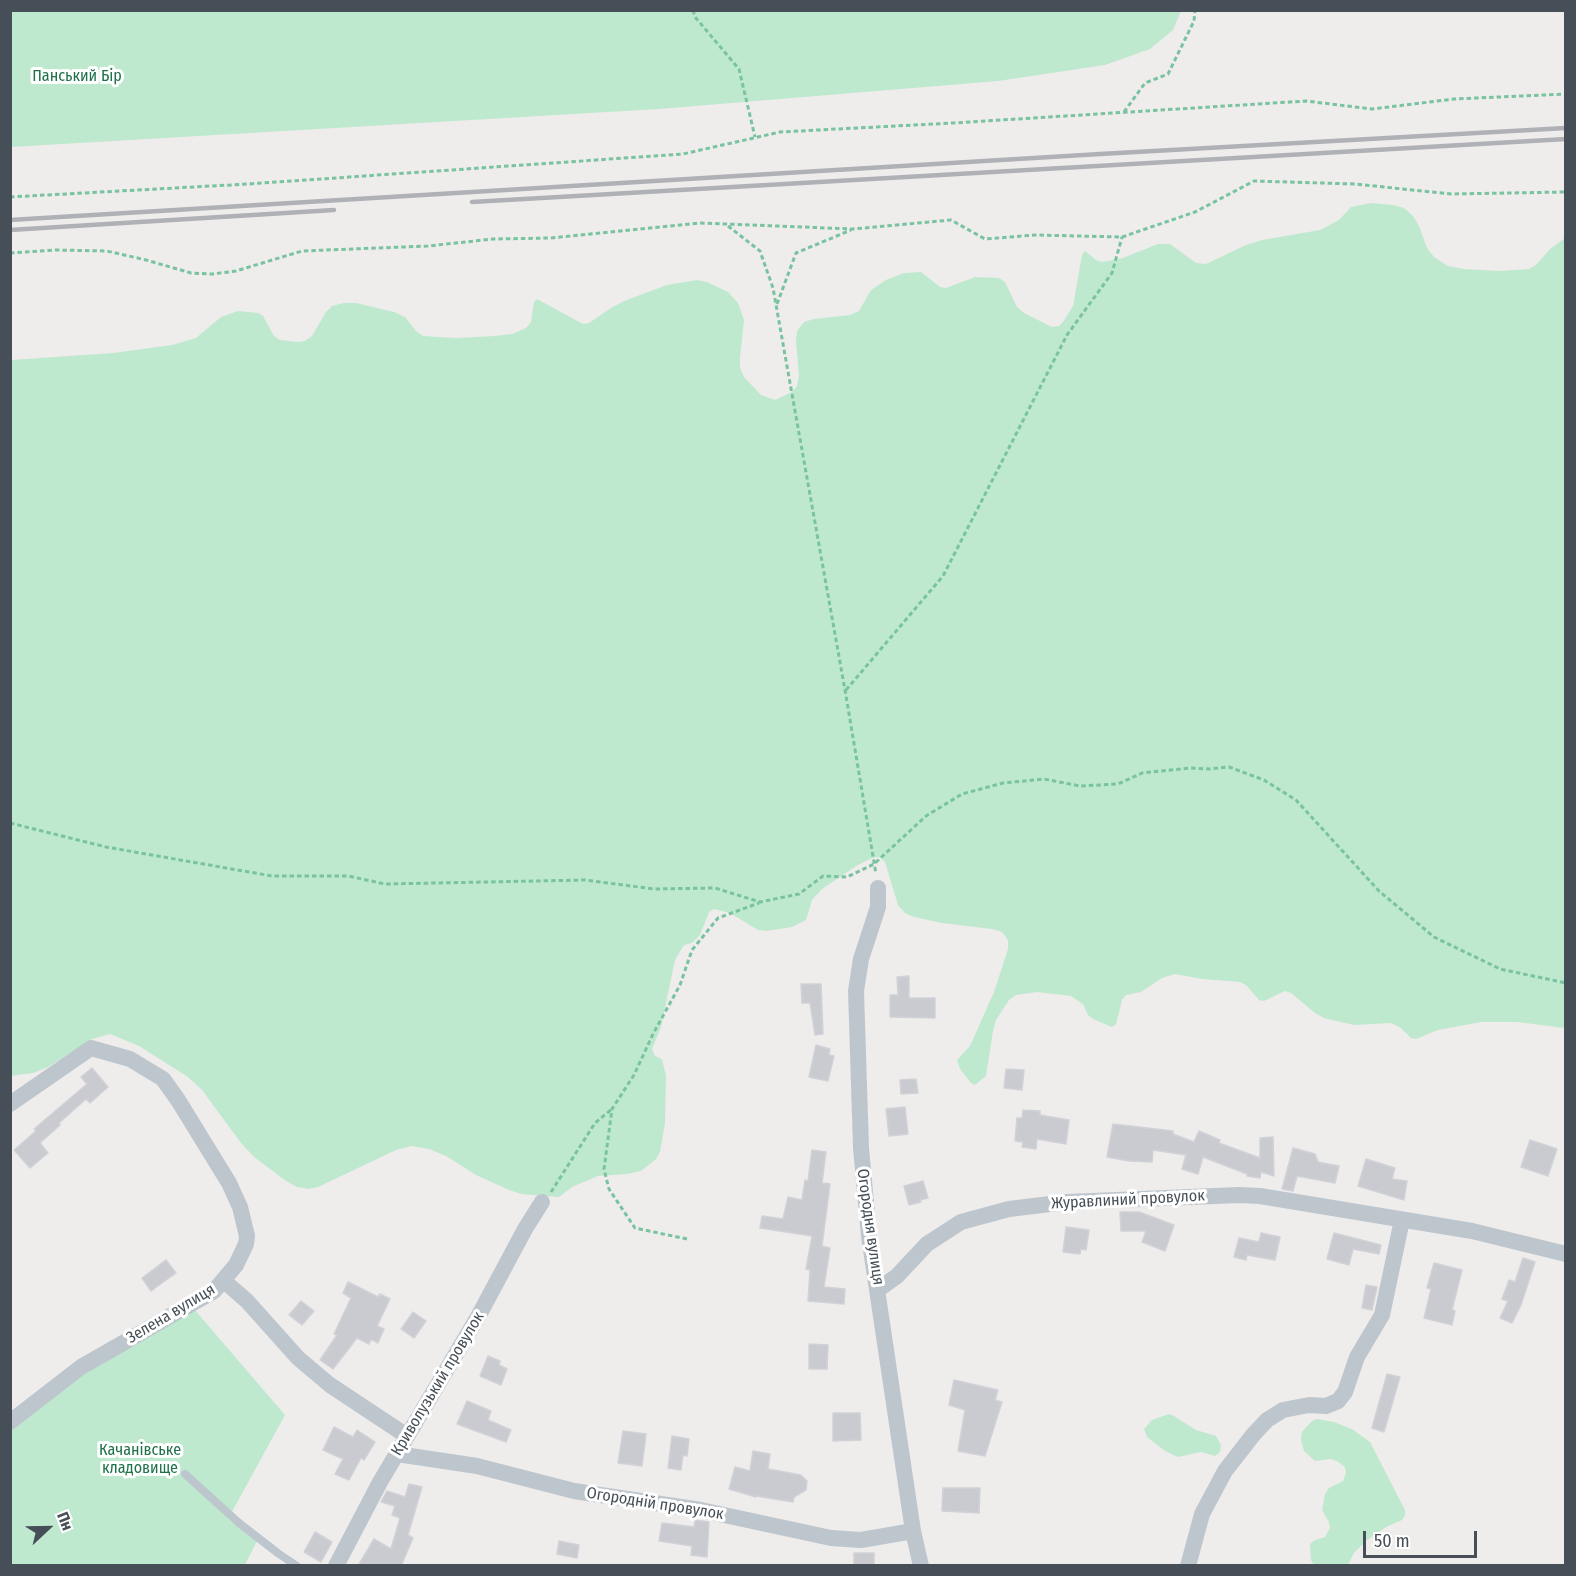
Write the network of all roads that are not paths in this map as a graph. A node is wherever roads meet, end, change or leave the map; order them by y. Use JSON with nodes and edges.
{"nodes":[{"id":1,"x":878,"y":888,"type":"road end"},
{"id":2,"x":10,"y":1104,"type":"edge"},
{"id":3,"x":542,"y":1203,"type":"road end"},
{"id":4,"x":1402,"y":1220,"type":"junction"},
{"id":5,"x":1566,"y":1254,"type":"edge"},
{"id":6,"x":224,"y":1281,"type":"junction"},
{"id":7,"x":879,"y":1289,"type":"junction"},
{"id":8,"x":10,"y":1422,"type":"edge"},
{"id":9,"x":407,"y":1436,"type":"junction"},
{"id":10,"x":397,"y":1454,"type":"junction"},
{"id":11,"x":185,"y":1474,"type":"dead end"},
{"id":12,"x":913,"y":1531,"type":"junction"},
{"id":13,"x":297,"y":1566,"type":"edge"},
{"id":14,"x":336,"y":1566,"type":"edge"},
{"id":15,"x":921,"y":1566,"type":"edge"},
{"id":16,"x":1188,"y":1566,"type":"edge"}],
"edges":[{"from":1,"to":7,"type":"street","name":"Огородня вулиця"},
{"from":2,"to":6,"type":"street","name":"Зелена вулиця"},
{"from":3,"to":9,"type":"street","name":"Криволузький провулок"},
{"from":4,"to":5,"type":"street","name":"Журавлиний провулок"},
{"from":4,"to":7,"type":"street","name":"Журавлиний провулок"},
{"from":4,"to":16,"type":"street"},
{"from":6,"to":8,"type":"street","name":"Зелена вулиця"},
{"from":6,"to":9,"type":"street"},
{"from":7,"to":12,"type":"street","name":"Огородня вулиця"},
{"from":9,"to":10,"type":"street","name":"Криволузький провулок"},
{"from":10,"to":12,"type":"street","name":"Огородній провулок"},
{"from":10,"to":14,"type":"street","name":"Криволузький провулок"},
{"from":11,"to":13,"type":"lane"},
{"from":12,"to":15,"type":"street","name":"Огородня вулиця"}]}
